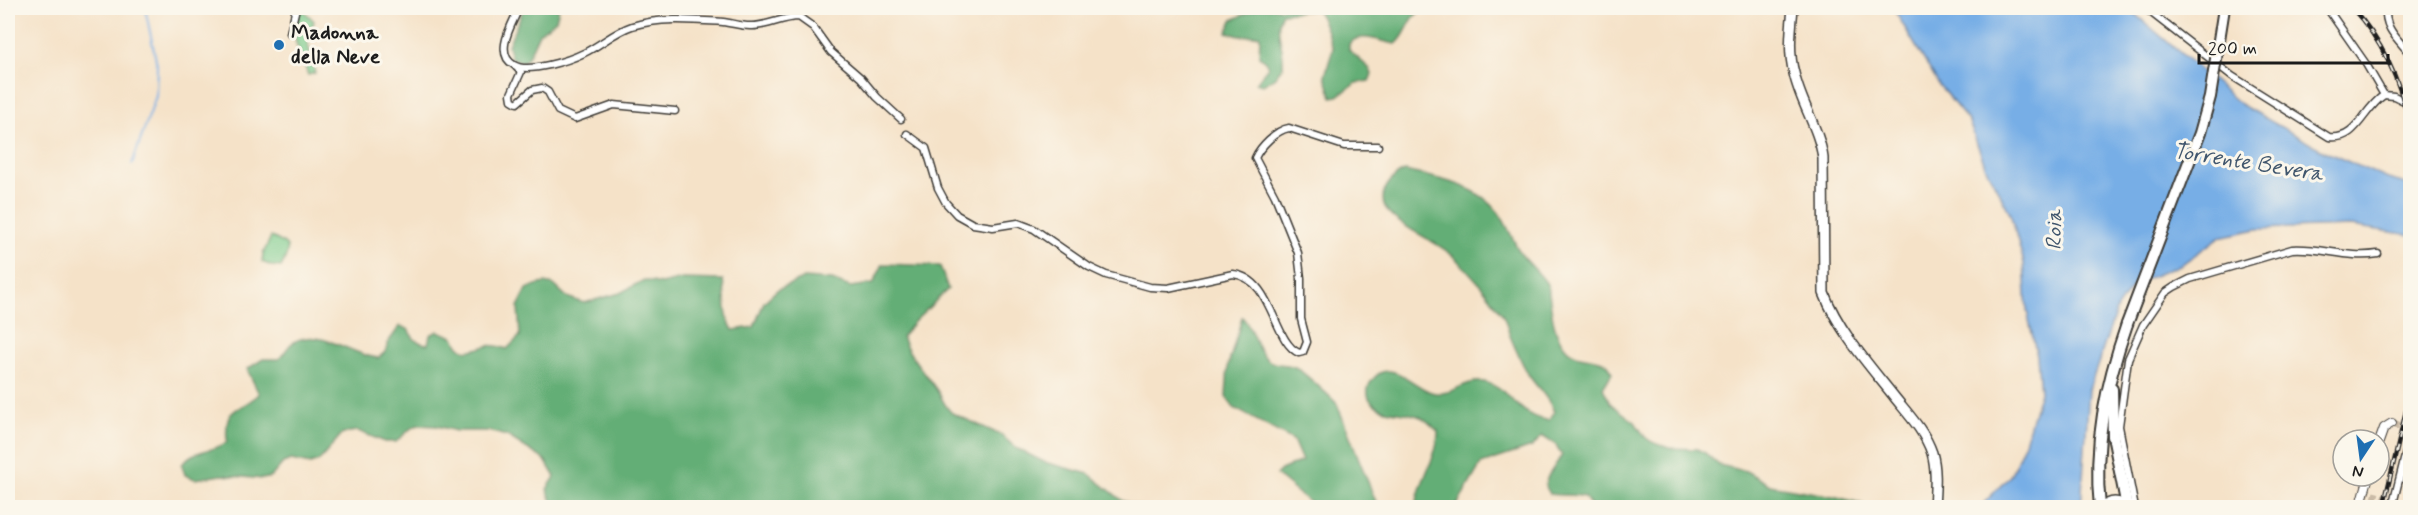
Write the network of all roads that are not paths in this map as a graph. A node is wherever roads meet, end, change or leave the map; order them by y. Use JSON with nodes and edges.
{"nodes":[{"id":1,"x":296,"y":8,"type":"edge"},
{"id":2,"x":519,"y":8,"type":"edge"},
{"id":3,"x":1793,"y":8,"type":"edge"},
{"id":4,"x":2145,"y":8,"type":"edge"},
{"id":5,"x":2224,"y":8,"type":"edge"},
{"id":6,"x":2327,"y":8,"type":"edge"},
{"id":7,"x":2386,"y":8,"type":"edge"},
{"id":8,"x":291,"y":33,"type":"dead end"},
{"id":9,"x":2410,"y":54,"type":"edge"},
{"id":10,"x":516,"y":66,"type":"junction"},
{"id":11,"x":2384,"y":95,"type":"junction"},
{"id":12,"x":2410,"y":104,"type":"edge"},
{"id":13,"x":675,"y":111,"type":"dead end"},
{"id":14,"x":901,"y":119,"type":"dead end"},
{"id":15,"x":907,"y":134,"type":"dead end"},
{"id":16,"x":1378,"y":146,"type":"dead end"},
{"id":17,"x":2378,"y":254,"type":"dead end"},
{"id":18,"x":2113,"y":369,"type":"junction"},
{"id":19,"x":2392,"y":423,"type":"dead end"},
{"id":20,"x":2385,"y":428,"type":"edge"},
{"id":21,"x":2410,"y":436,"type":"edge"},
{"id":22,"x":2366,"y":488,"type":"edge"},
{"id":23,"x":1934,"y":507,"type":"edge"},
{"id":24,"x":2102,"y":507,"type":"edge"},
{"id":25,"x":2127,"y":507,"type":"edge"},
{"id":26,"x":2135,"y":507,"type":"edge"},
{"id":27,"x":2360,"y":507,"type":"edge"},
{"id":28,"x":2392,"y":507,"type":"edge"}],
"edges":[{"from":1,"to":8,"type":"street"},
{"from":2,"to":10,"type":"street"},
{"from":3,"to":23,"type":"main road"},
{"from":4,"to":11,"type":"street"},
{"from":5,"to":18,"type":"highway","bridge":true},
{"from":6,"to":11,"type":"street"},
{"from":7,"to":9,"type":"street"},
{"from":10,"to":13,"type":"street"},
{"from":10,"to":14,"type":"street"},
{"from":11,"to":12,"type":"street"},
{"from":15,"to":16,"type":"street"},
{"from":17,"to":26,"type":"street"},
{"from":18,"to":24,"type":"highway"},
{"from":18,"to":25,"type":"highway"},
{"from":19,"to":20,"type":"street"},
{"from":21,"to":28,"type":"street"},
{"from":22,"to":27,"type":"street"},
{"from":24,"to":25,"type":"main road"}]}
